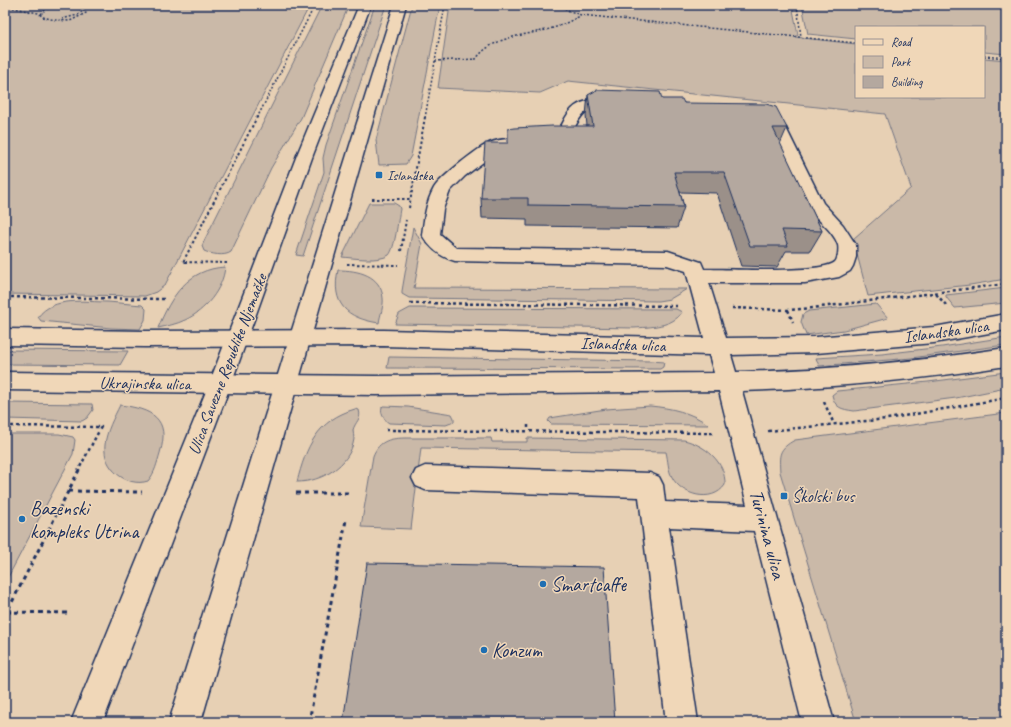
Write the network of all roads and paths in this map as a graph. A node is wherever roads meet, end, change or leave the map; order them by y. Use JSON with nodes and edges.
{"nodes":[{"id":1,"x":25,"y":5,"type":"edge"},
{"id":2,"x":56,"y":5,"type":"edge"},
{"id":3,"x":74,"y":5,"type":"edge"},
{"id":4,"x":86,"y":5,"type":"edge"},
{"id":5,"x":315,"y":5,"type":"edge"},
{"id":6,"x":365,"y":5,"type":"edge"},
{"id":7,"x":400,"y":5,"type":"edge"},
{"id":8,"x":446,"y":5,"type":"edge"},
{"id":9,"x":562,"y":5,"type":"edge"},
{"id":10,"x":797,"y":5,"type":"edge"},
{"id":11,"x":5,"y":6,"type":"edge"},
{"id":12,"x":84,"y":11,"type":"junction"},
{"id":13,"x":41,"y":14,"type":"junction"},
{"id":14,"x":581,"y":15,"type":"junction"},
{"id":15,"x":55,"y":20,"type":"junction"},
{"id":16,"x":801,"y":37,"type":"junction"},
{"id":17,"x":855,"y":43,"type":"edge"},
{"id":18,"x":985,"y":56,"type":"edge"},
{"id":19,"x":1006,"y":58,"type":"edge"},
{"id":20,"x":435,"y":61,"type":"junction"},
{"id":21,"x":634,"y":104,"type":"edge"},
{"id":22,"x":750,"y":115,"type":"edge"},
{"id":23,"x":372,"y":199,"type":"dead end"},
{"id":24,"x":410,"y":200,"type":"junction"},
{"id":25,"x":401,"y":251,"type":"dead end"},
{"id":26,"x":226,"y":263,"type":"dead end"},
{"id":27,"x":344,"y":264,"type":"dead end"},
{"id":28,"x":398,"y":265,"type":"dead end"},
{"id":29,"x":697,"y":276,"type":"junction"},
{"id":30,"x":1006,"y":284,"type":"edge"},
{"id":31,"x":936,"y":293,"type":"junction"},
{"id":32,"x":5,"y":297,"type":"edge"},
{"id":33,"x":164,"y":299,"type":"dead end"},
{"id":34,"x":410,"y":303,"type":"dead end"},
{"id":35,"x":946,"y":305,"type":"dead end"},
{"id":36,"x":682,"y":307,"type":"dead end"},
{"id":37,"x":730,"y":308,"type":"dead end"},
{"id":38,"x":1006,"y":322,"type":"edge"},
{"id":39,"x":5,"y":337,"type":"edge"},
{"id":40,"x":300,"y":337,"type":"junction"},
{"id":41,"x":238,"y":338,"type":"junction"},
{"id":42,"x":718,"y":347,"type":"junction"},
{"id":43,"x":1006,"y":357,"type":"edge"},
{"id":44,"x":5,"y":381,"type":"edge"},
{"id":45,"x":728,"y":382,"type":"junction"},
{"id":46,"x":220,"y":384,"type":"junction"},
{"id":47,"x":286,"y":385,"type":"junction"},
{"id":48,"x":822,"y":397,"type":"dead end"},
{"id":49,"x":1006,"y":398,"type":"edge"},
{"id":50,"x":834,"y":424,"type":"junction"},
{"id":51,"x":528,"y":425,"type":"dead end"},
{"id":52,"x":5,"y":426,"type":"edge"},
{"id":53,"x":386,"y":430,"type":"dead end"},
{"id":54,"x":767,"y":431,"type":"dead end"},
{"id":55,"x":528,"y":432,"type":"junction"},
{"id":56,"x":714,"y":433,"type":"dead end"},
{"id":57,"x":426,"y":478,"type":"dead end"},
{"id":58,"x":69,"y":491,"type":"junction"},
{"id":59,"x":142,"y":492,"type":"dead end"},
{"id":60,"x":296,"y":493,"type":"dead end"},
{"id":61,"x":351,"y":493,"type":"dead end"},
{"id":62,"x":654,"y":514,"type":"junction"},
{"id":63,"x":763,"y":518,"type":"junction"},
{"id":64,"x":346,"y":520,"type":"dead end"},
{"id":65,"x":7,"y":612,"type":"junction"},
{"id":66,"x":70,"y":613,"type":"dead end"},
{"id":67,"x":5,"y":616,"type":"edge"},
{"id":68,"x":87,"y":722,"type":"edge"},
{"id":69,"x":185,"y":722,"type":"edge"},
{"id":70,"x":309,"y":722,"type":"edge"},
{"id":71,"x":682,"y":722,"type":"edge"},
{"id":72,"x":818,"y":722,"type":"edge"}],
"edges":[{"from":1,"to":11,"type":"path"},
{"from":2,"to":13,"type":"path"},
{"from":3,"to":12,"type":"path"},
{"from":4,"to":12,"type":"path"},
{"from":5,"to":26,"type":"path"},
{"from":6,"to":41,"type":"street","name":"Ulica Savezne Republike Njemačke"},
{"from":7,"to":40,"type":"street"},
{"from":8,"to":20,"type":"path"},
{"from":9,"to":14,"type":"path"},
{"from":10,"to":16,"type":"path"},
{"from":11,"to":13,"type":"path"},
{"from":12,"to":15,"type":"path"},
{"from":12,"to":15,"type":"path"},
{"from":13,"to":15,"type":"path"},
{"from":14,"to":16,"type":"path"},
{"from":14,"to":20,"type":"path"},
{"from":16,"to":17,"type":"path"},
{"from":18,"to":19,"type":"path"},
{"from":20,"to":24,"type":"path"},
{"from":21,"to":29,"type":"street"},
{"from":22,"to":29,"type":"street"},
{"from":23,"to":24,"type":"path"},
{"from":24,"to":25,"type":"path"},
{"from":27,"to":28,"type":"path"},
{"from":29,"to":42,"type":"street","name":"Turinina ulica"},
{"from":30,"to":31,"type":"path"},
{"from":31,"to":35,"type":"path"},
{"from":31,"to":37,"type":"path"},
{"from":32,"to":33,"type":"path"},
{"from":34,"to":36,"type":"path"},
{"from":38,"to":42,"type":"street","name":"Islandska ulica"},
{"from":39,"to":41,"type":"street"},
{"from":40,"to":41,"type":"street","name":"Islandska ulica"},
{"from":40,"to":42,"type":"street","name":"Islandska ulica"},
{"from":40,"to":47,"type":"street"},
{"from":41,"to":46,"type":"street","name":"Ulica Savezne Republike Njemačke"},
{"from":42,"to":45,"type":"street","name":"Turinina ulica"},
{"from":43,"to":45,"type":"street","name":"Islandska ulica"},
{"from":44,"to":46,"type":"street","name":"Ukrajinska ulica"},
{"from":45,"to":47,"type":"street","name":"Islandska ulica"},
{"from":45,"to":63,"type":"street","name":"Turinina ulica"},
{"from":46,"to":47,"type":"street","name":"Ukrajinska ulica"},
{"from":46,"to":68,"type":"street","name":"Ulica Savezne Republike Njemačke"},
{"from":47,"to":69,"type":"street"},
{"from":48,"to":50,"type":"path"},
{"from":49,"to":50,"type":"path"},
{"from":50,"to":54,"type":"path"},
{"from":51,"to":55,"type":"path"},
{"from":52,"to":58,"type":"path"},
{"from":53,"to":55,"type":"path"},
{"from":55,"to":56,"type":"path"},
{"from":57,"to":62,"type":"street"},
{"from":58,"to":59,"type":"path"},
{"from":58,"to":65,"type":"path"},
{"from":60,"to":61,"type":"path"},
{"from":62,"to":63,"type":"street"},
{"from":62,"to":71,"type":"street"},
{"from":63,"to":72,"type":"street","name":"Turinina ulica"},
{"from":64,"to":70,"type":"path"},
{"from":65,"to":66,"type":"path"},
{"from":65,"to":67,"type":"path"}]}
